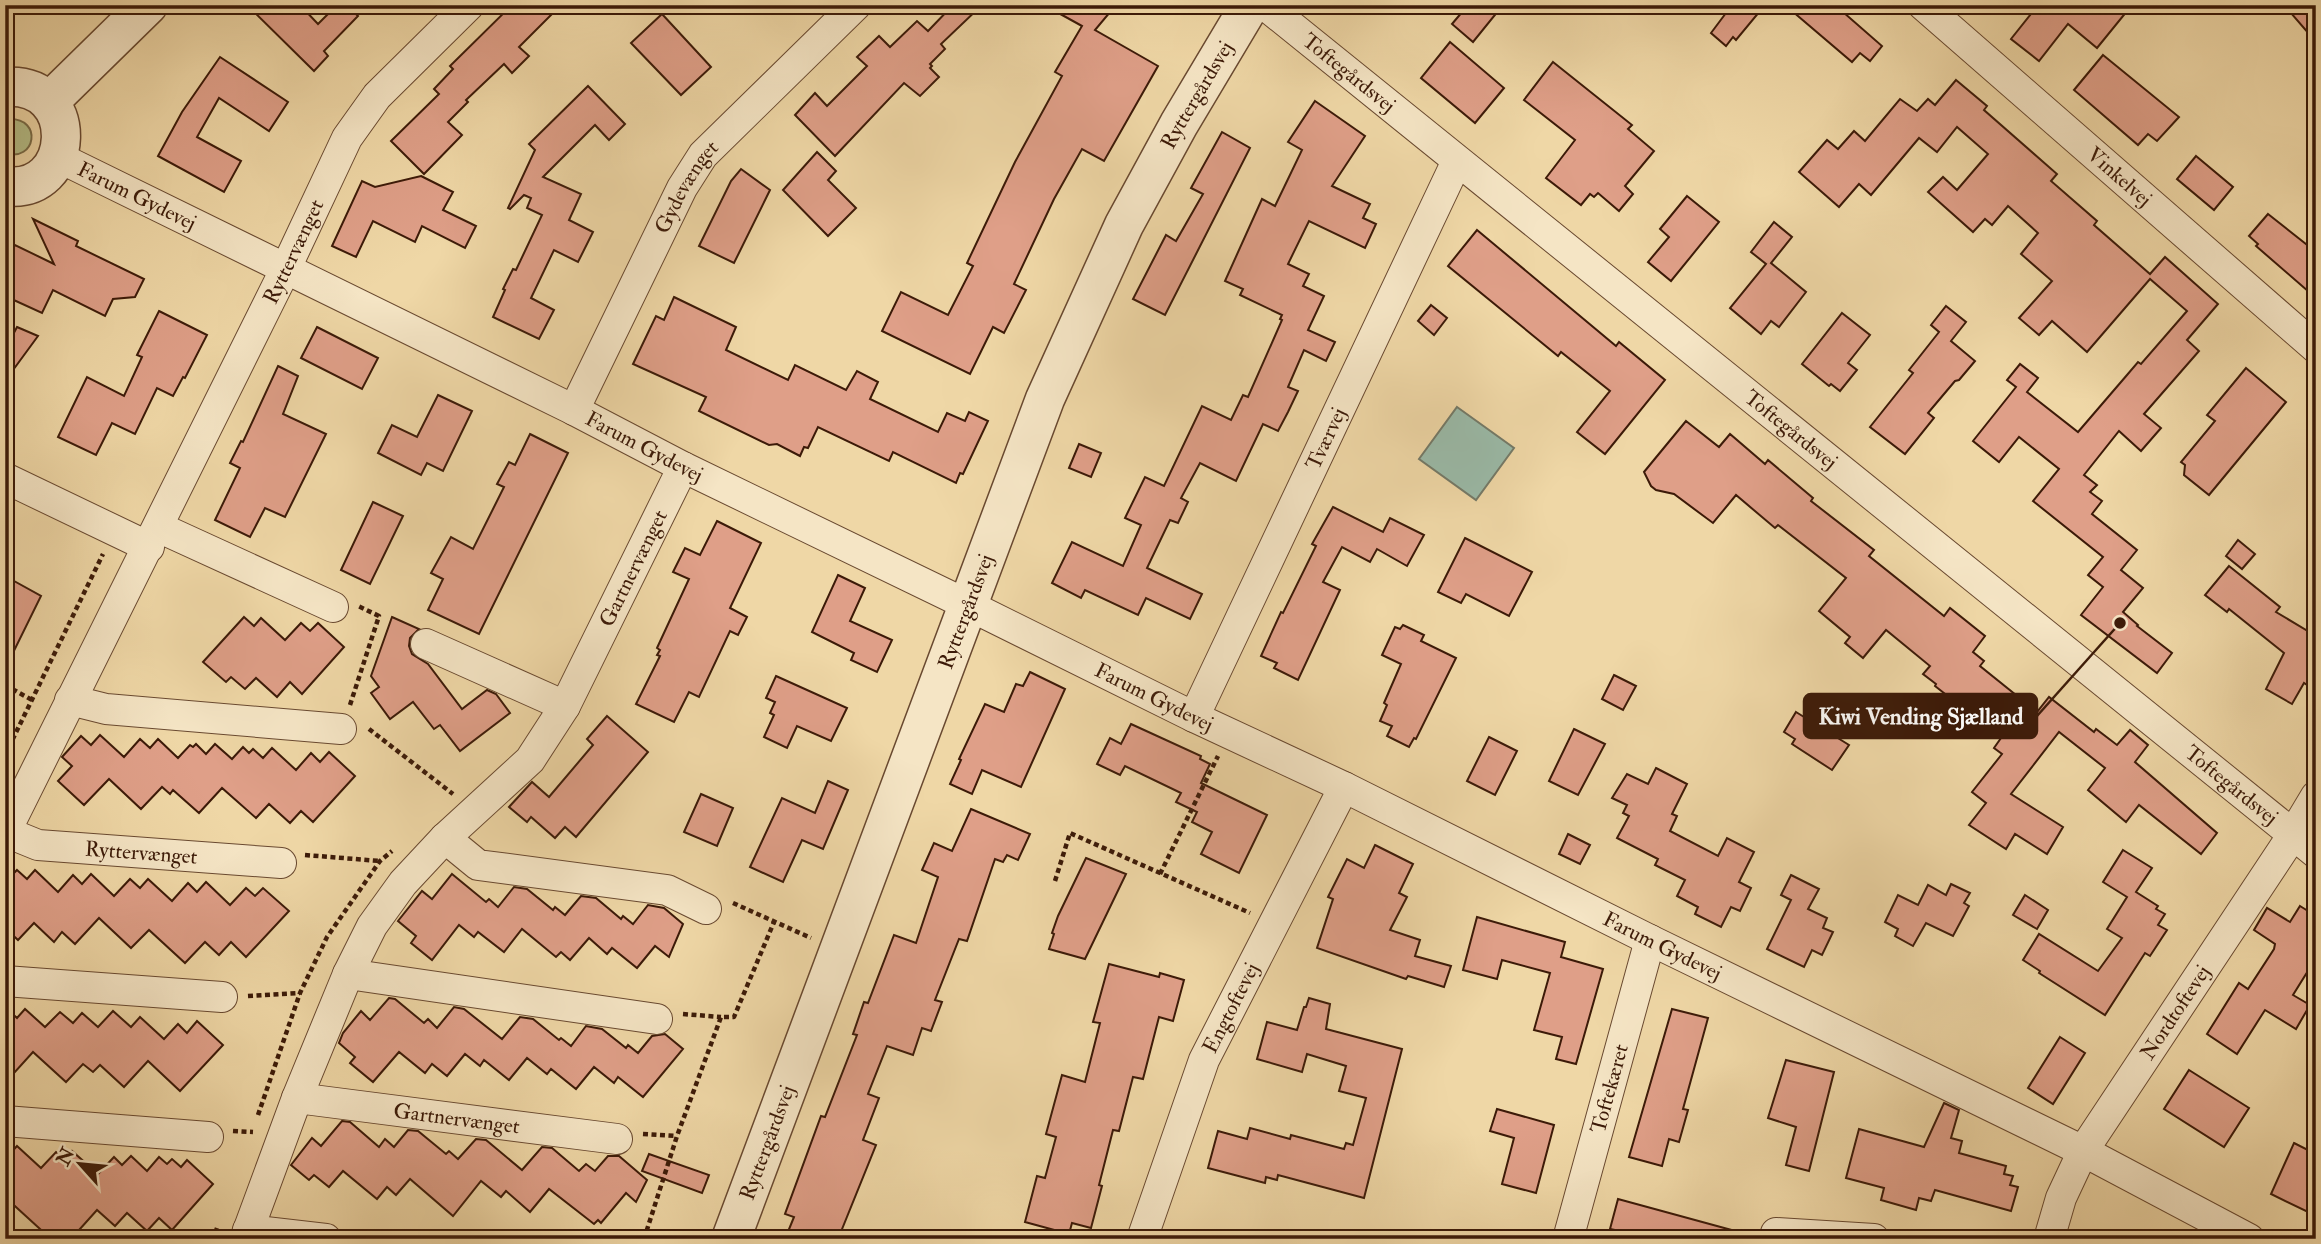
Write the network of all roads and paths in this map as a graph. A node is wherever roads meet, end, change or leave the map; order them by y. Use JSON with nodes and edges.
{"nodes":[{"id":1,"x":148,"y":5,"type":"edge"},
{"id":2,"x":469,"y":5,"type":"edge"},
{"id":3,"x":856,"y":5,"type":"edge"},
{"id":4,"x":1250,"y":5,"type":"edge"},
{"id":5,"x":1265,"y":5,"type":"edge"},
{"id":6,"x":1923,"y":5,"type":"edge"},
{"id":7,"x":5,"y":87,"type":"edge"},
{"id":8,"x":50,"y":102,"type":"junction"},
{"id":9,"x":58,"y":157,"type":"junction"},
{"id":10,"x":1457,"y":161,"type":"junction"},
{"id":11,"x":5,"y":186,"type":"edge"},
{"id":12,"x":285,"y":270,"type":"junction"},
{"id":13,"x":2316,"y":348,"type":"edge"},
{"id":14,"x":574,"y":410,"type":"junction"},
{"id":15,"x":683,"y":467,"type":"junction"},
{"id":16,"x":5,"y":478,"type":"edge"},
{"id":17,"x":115,"y":530,"type":"junction"},
{"id":18,"x":153,"y":537,"type":"junction"},
{"id":19,"x":968,"y":605,"type":"junction"},
{"id":20,"x":333,"y":607,"type":"joint"},
{"id":21,"x":426,"y":643,"type":"dead end"},
{"id":22,"x":5,"y":685,"type":"edge"},
{"id":23,"x":32,"y":700,"type":"junction"},
{"id":24,"x":71,"y":700,"type":"junction"},
{"id":25,"x":565,"y":706,"type":"junction"},
{"id":26,"x":1194,"y":717,"type":"junction"},
{"id":27,"x":344,"y":720,"type":"junction"},
{"id":28,"x":1229,"y":733,"type":"junction"},
{"id":29,"x":5,"y":755,"type":"edge"},
{"id":30,"x":1344,"y":787,"type":"junction"},
{"id":31,"x":454,"y":795,"type":"dead end"},
{"id":32,"x":2316,"y":796,"type":"edge"},
{"id":33,"x":5,"y":833,"type":"edge"},
{"id":34,"x":2292,"y":836,"type":"junction"},
{"id":35,"x":445,"y":838,"type":"junction"},
{"id":36,"x":2316,"y":853,"type":"edge"},
{"id":37,"x":380,"y":861,"type":"dead end"},
{"id":38,"x":281,"y":863,"type":"joint"},
{"id":39,"x":1160,"y":874,"type":"junction"},
{"id":40,"x":1055,"y":881,"type":"dead end"},
{"id":41,"x":706,"y":909,"type":"joint"},
{"id":42,"x":774,"y":922,"type":"junction"},
{"id":43,"x":1273,"y":923,"type":"junction"},
{"id":44,"x":1650,"y":940,"type":"junction"},
{"id":45,"x":822,"y":942,"type":"dead end"},
{"id":46,"x":348,"y":974,"type":"junction"},
{"id":47,"x":5,"y":981,"type":"edge"},
{"id":48,"x":300,"y":993,"type":"dead end"},
{"id":49,"x":222,"y":997,"type":"joint"},
{"id":50,"x":720,"y":1017,"type":"junction"},
{"id":51,"x":657,"y":1019,"type":"joint"},
{"id":52,"x":297,"y":1098,"type":"junction"},
{"id":53,"x":5,"y":1121,"type":"edge"},
{"id":54,"x":208,"y":1137,"type":"dead end"},
{"id":55,"x":617,"y":1139,"type":"dead end"},
{"id":56,"x":2083,"y":1151,"type":"junction"},
{"id":57,"x":1776,"y":1233,"type":"dead end"},
{"id":58,"x":246,"y":1235,"type":"edge"},
{"id":59,"x":326,"y":1239,"type":"edge"},
{"id":60,"x":643,"y":1239,"type":"edge"},
{"id":61,"x":731,"y":1239,"type":"edge"},
{"id":62,"x":1142,"y":1239,"type":"edge"},
{"id":63,"x":1568,"y":1239,"type":"edge"},
{"id":64,"x":1874,"y":1239,"type":"edge"},
{"id":65,"x":2049,"y":1239,"type":"edge"},
{"id":66,"x":2249,"y":1239,"type":"edge"}],
"edges":[{"from":1,"to":8,"type":"street"},
{"from":2,"to":12,"type":"street","name":"Ryttervænget"},
{"from":3,"to":14,"type":"street","name":"Gydevænget"},
{"from":4,"to":19,"type":"street","name":"Ryttergårdsvej"},
{"from":5,"to":10,"type":"street","name":"Toftegårdsvej"},
{"from":6,"to":13,"type":"street","name":"Vinkelvej"},
{"from":7,"to":8,"type":"street"},
{"from":8,"to":9,"type":"street"},
{"from":9,"to":11,"type":"street"},
{"from":9,"to":12,"type":"street","name":"Farum Gydevej"},
{"from":10,"to":26,"type":"street","name":"Tværvej"},
{"from":10,"to":34,"type":"street","name":"Toftegårdsvej"},
{"from":12,"to":14,"type":"street","name":"Farum Gydevej"},
{"from":12,"to":18,"type":"street","name":"Ryttervænget"},
{"from":14,"to":15,"type":"street","name":"Farum Gydevej"},
{"from":15,"to":19,"type":"street","name":"Farum Gydevej"},
{"from":15,"to":25,"type":"street","name":"Gartnervænget"},
{"from":16,"to":17,"type":"street"},
{"from":17,"to":18,"type":"street"},
{"from":17,"to":23,"type":"path"},
{"from":18,"to":20,"type":"street"},
{"from":18,"to":24,"type":"street","name":"Ryttervænget"},
{"from":19,"to":26,"type":"street","name":"Farum Gydevej"},
{"from":19,"to":61,"type":"street","name":"Ryttergårdsvej"},
{"from":20,"to":27,"type":"path"},
{"from":21,"to":25,"type":"street"},
{"from":22,"to":23,"type":"path"},
{"from":23,"to":29,"type":"path"},
{"from":24,"to":27,"type":"street"},
{"from":24,"to":33,"type":"street","name":"Ryttervænget"},
{"from":25,"to":35,"type":"street","name":"Gartnervænget"},
{"from":26,"to":28,"type":"street","name":"Farum Gydevej"},
{"from":27,"to":31,"type":"path"},
{"from":28,"to":30,"type":"street","name":"Farum Gydevej"},
{"from":28,"to":39,"type":"path"},
{"from":30,"to":43,"type":"street","name":"Engtoftevej"},
{"from":30,"to":44,"type":"street","name":"Farum Gydevej"},
{"from":32,"to":34,"type":"street","name":"Nordtoftevej"},
{"from":33,"to":38,"type":"street","name":"Ryttervænget"},
{"from":34,"to":36,"type":"street","name":"Toftegårdsvej"},
{"from":34,"to":56,"type":"street","name":"Nordtoftevej"},
{"from":35,"to":41,"type":"street"},
{"from":35,"to":46,"type":"street","name":"Gartnervænget"},
{"from":37,"to":38,"type":"path"},
{"from":39,"to":40,"type":"path"},
{"from":39,"to":43,"type":"path"},
{"from":41,"to":42,"type":"path"},
{"from":42,"to":45,"type":"path"},
{"from":42,"to":50,"type":"path"},
{"from":43,"to":62,"type":"street","name":"Engtoftevej"},
{"from":44,"to":56,"type":"street","name":"Farum Gydevej"},
{"from":44,"to":63,"type":"street","name":"Toftekæret"},
{"from":46,"to":51,"type":"street"},
{"from":46,"to":52,"type":"street","name":"Gartnervænget"},
{"from":47,"to":49,"type":"street"},
{"from":48,"to":49,"type":"path"},
{"from":50,"to":51,"type":"path"},
{"from":50,"to":60,"type":"path"},
{"from":52,"to":55,"type":"street","name":"Gartnervænget"},
{"from":52,"to":58,"type":"street","name":"Gartnervænget"},
{"from":53,"to":54,"type":"street"},
{"from":56,"to":65,"type":"street","name":"Nordtoftevej"},
{"from":56,"to":66,"type":"street","name":"Farum Gydevej"},
{"from":57,"to":64,"type":"street"},
{"from":58,"to":59,"type":"street","name":"Gartnervænget"}]}
